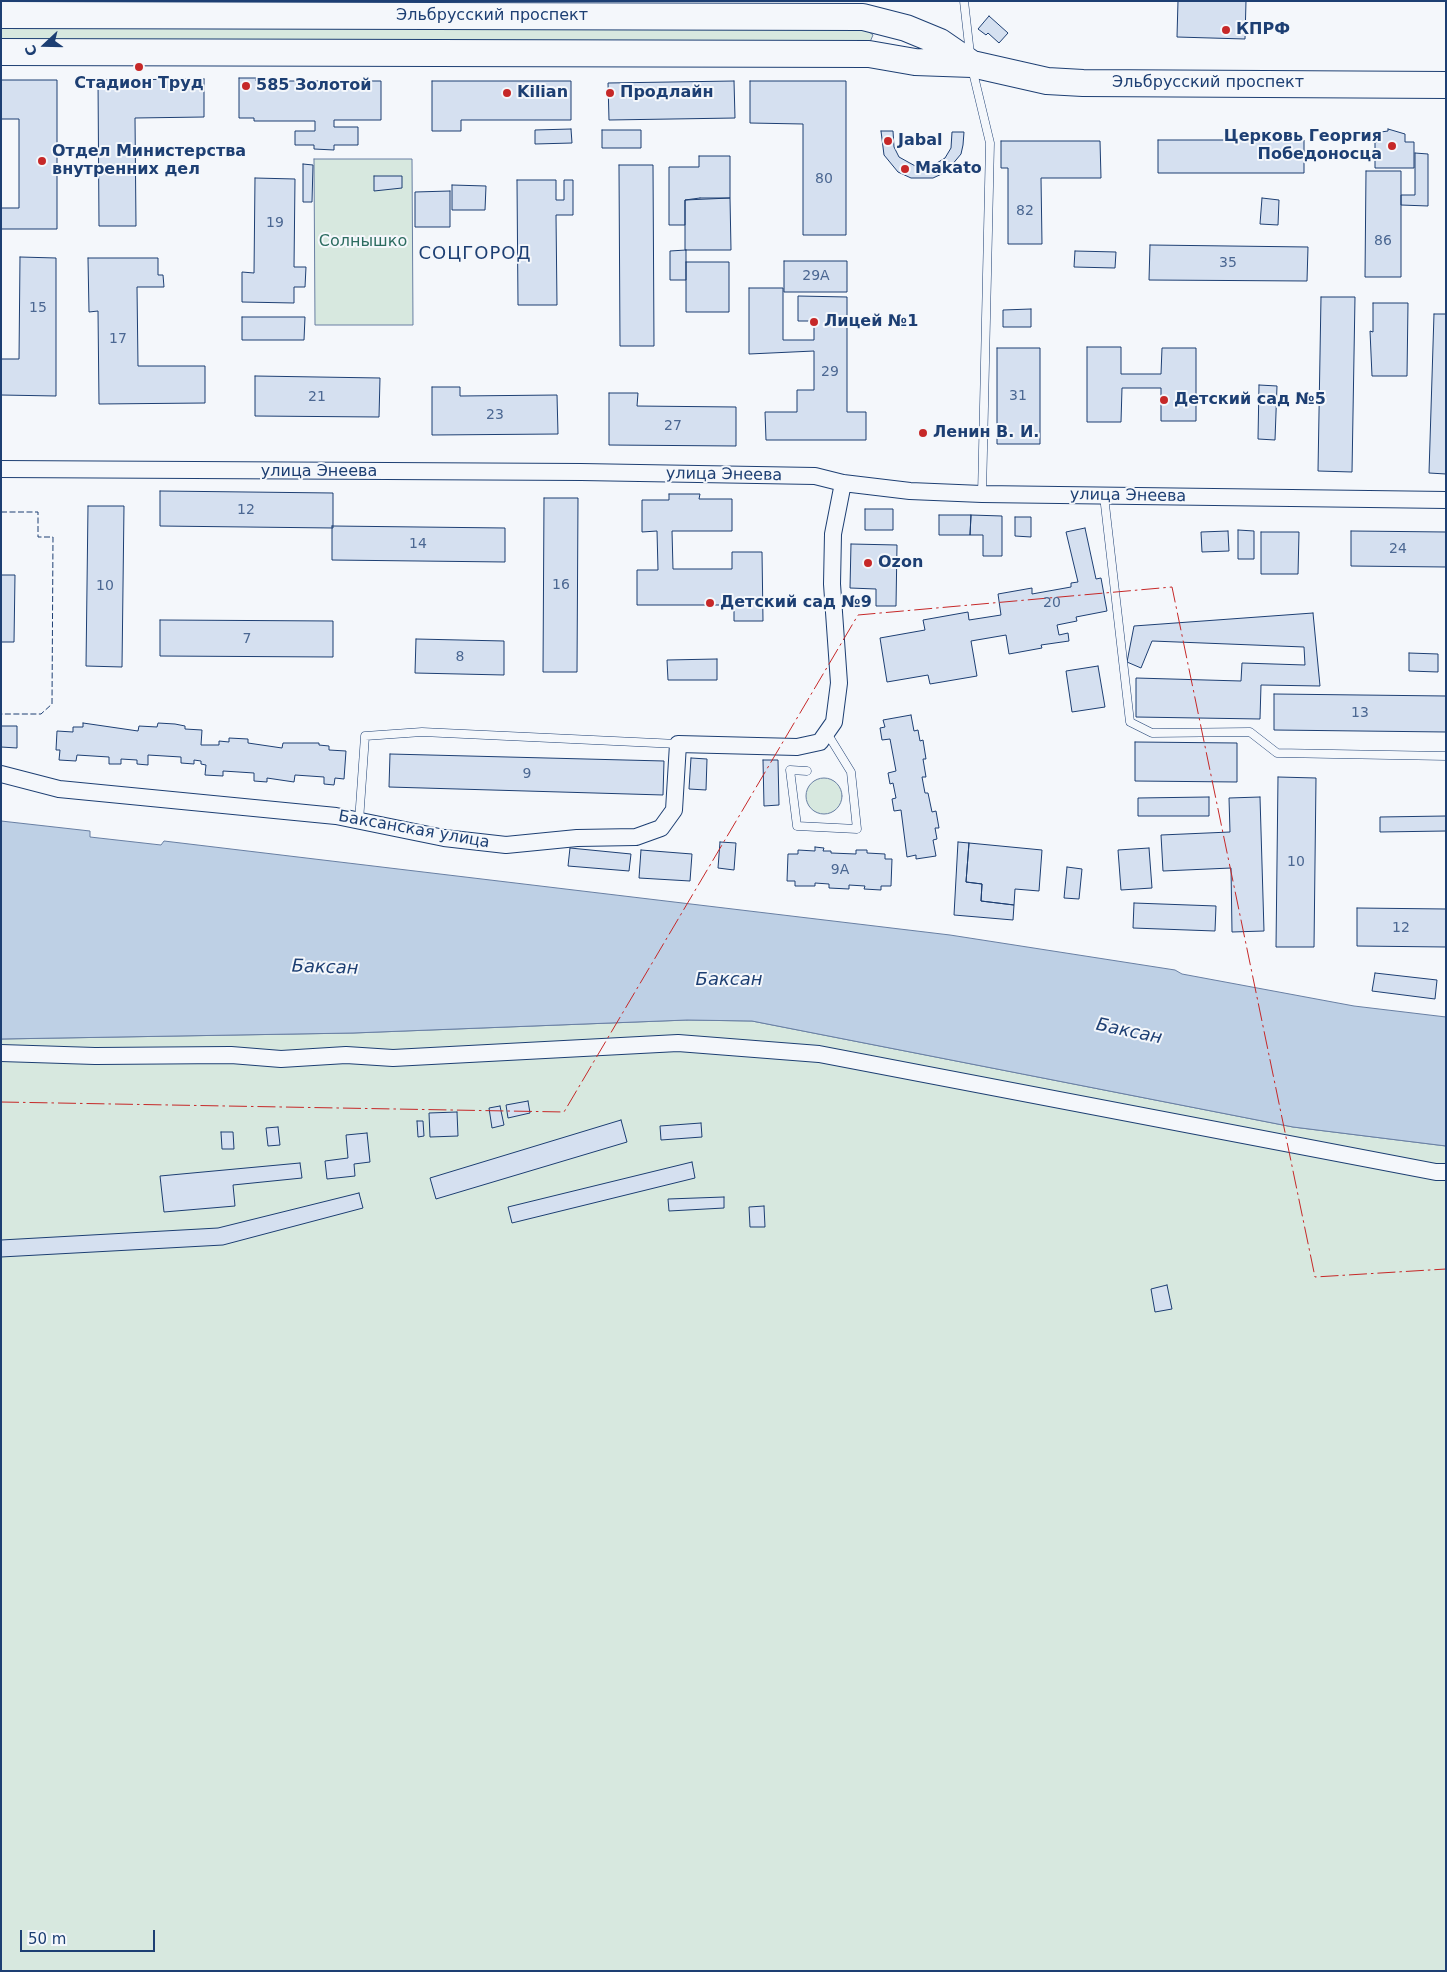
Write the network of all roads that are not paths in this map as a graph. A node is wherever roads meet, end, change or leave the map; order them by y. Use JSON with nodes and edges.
{"nodes":[{"id":1,"x":964,"y":1,"type":"edge"},
{"id":2,"x":1,"y":15,"type":"edge"},
{"id":3,"x":872,"y":18,"type":"junction"},
{"id":4,"x":1,"y":52,"type":"edge"},
{"id":5,"x":869,"y":54,"type":"junction"},
{"id":6,"x":972,"y":64,"type":"junction"},
{"id":7,"x":1446,"y":84,"type":"edge"},
{"id":8,"x":1,"y":469,"type":"edge"},
{"id":9,"x":843,"y":483,"type":"junction"},
{"id":10,"x":982,"y":494,"type":"junction"},
{"id":11,"x":1104,"y":496,"type":"junction"},
{"id":12,"x":1446,"y":500,"type":"edge"},
{"id":13,"x":826,"y":733,"type":"junction"},
{"id":14,"x":678,"y":744,"type":"junction"},
{"id":15,"x":1446,"y":756,"type":"edge"},
{"id":16,"x":807,"y":771,"type":"dead end"},
{"id":17,"x":1,"y":774,"type":"edge"},
{"id":18,"x":359,"y":821,"type":"junction"},
{"id":19,"x":1,"y":1053,"type":"edge"},
{"id":20,"x":1446,"y":1172,"type":"edge"}],
"edges":[{"from":1,"to":6,"type":"lane"},
{"from":2,"to":3,"type":"main road","name":"Эльбрусский проспект"},
{"from":3,"to":5,"type":"main road"},
{"from":3,"to":6,"type":"main road","name":"Эльбрусский проспект"},
{"from":4,"to":5,"type":"main road","name":"Эльбрусский проспект"},
{"from":5,"to":6,"type":"main road","name":"Эльбрусский проспект"},
{"from":6,"to":7,"type":"main road","name":"Эльбрусский проспект"},
{"from":6,"to":10,"type":"lane"},
{"from":8,"to":9,"type":"street","name":"улица Энеева"},
{"from":9,"to":10,"type":"street","name":"улица Энеева"},
{"from":9,"to":13,"type":"street"},
{"from":10,"to":11,"type":"street","name":"улица Энеева"},
{"from":11,"to":12,"type":"street","name":"улица Энеева"},
{"from":11,"to":15,"type":"lane"},
{"from":13,"to":14,"type":"street"},
{"from":13,"to":16,"type":"lane"},
{"from":14,"to":18,"type":"street","name":"Баксанская улица"},
{"from":14,"to":18,"type":"lane"},
{"from":17,"to":18,"type":"street","name":"Баксанская улица"},
{"from":19,"to":20,"type":"street"}]}
